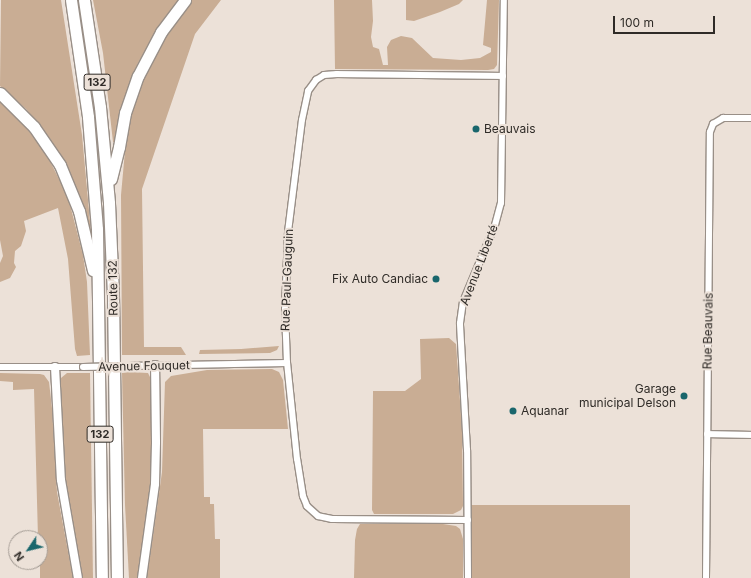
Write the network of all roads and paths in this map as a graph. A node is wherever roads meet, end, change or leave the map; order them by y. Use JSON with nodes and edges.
{"nodes":[{"id":1,"x":71,"y":0,"type":"edge"},
{"id":2,"x":84,"y":0,"type":"edge"},
{"id":3,"x":185,"y":0,"type":"edge"},
{"id":4,"x":504,"y":0,"type":"edge"},
{"id":5,"x":503,"y":76,"type":"junction"},
{"id":6,"x":0,"y":93,"type":"edge"},
{"id":7,"x":751,"y":118,"type":"edge"},
{"id":8,"x":108,"y":187,"type":"junction"},
{"id":9,"x":98,"y":291,"type":"junction"},
{"id":10,"x":287,"y":363,"type":"junction"},
{"id":11,"x":155,"y":365,"type":"junction"},
{"id":12,"x":0,"y":367,"type":"edge"},
{"id":13,"x":55,"y":367,"type":"junction"},
{"id":14,"x":707,"y":434,"type":"junction"},
{"id":15,"x":751,"y":435,"type":"edge"},
{"id":16,"x":468,"y":520,"type":"junction"},
{"id":17,"x":78,"y":578,"type":"edge"},
{"id":18,"x":102,"y":578,"type":"edge"},
{"id":19,"x":117,"y":578,"type":"edge"},
{"id":20,"x":142,"y":578,"type":"edge"},
{"id":21,"x":468,"y":578,"type":"edge"},
{"id":22,"x":706,"y":578,"type":"edge"}],
"edges":[{"from":1,"to":9,"type":"highway","name":"Route 132","number":"132"},
{"from":2,"to":8,"type":"highway","name":"Route 132","number":"132"},
{"from":3,"to":8,"type":"highway"},
{"from":4,"to":5,"type":"street","name":"Avenue Liberté"},
{"from":5,"to":10,"type":"street","name":"Rue Paul-Gauguin"},
{"from":5,"to":16,"type":"street","name":"Avenue Liberté"},
{"from":6,"to":9,"type":"highway"},
{"from":7,"to":14,"type":"street","name":"Rue Beauvais"},
{"from":8,"to":19,"type":"highway","name":"Route 132","number":"132"},
{"from":9,"to":18,"type":"highway","name":"Route 132","number":"132"},
{"from":10,"to":11,"type":"street","name":"Avenue Fouquet"},
{"from":10,"to":16,"type":"street","name":"Rue Paul-Gauguin"},
{"from":11,"to":13,"type":"street","name":"Avenue Fouquet","bridge":true},
{"from":11,"to":20,"type":"street"},
{"from":12,"to":13,"type":"street","name":"Avenue Fouquet"},
{"from":13,"to":17,"type":"street"},
{"from":14,"to":15,"type":"street"},
{"from":14,"to":22,"type":"street","name":"Rue Beauvais"},
{"from":16,"to":21,"type":"street","name":"Avenue Liberté"}]}
